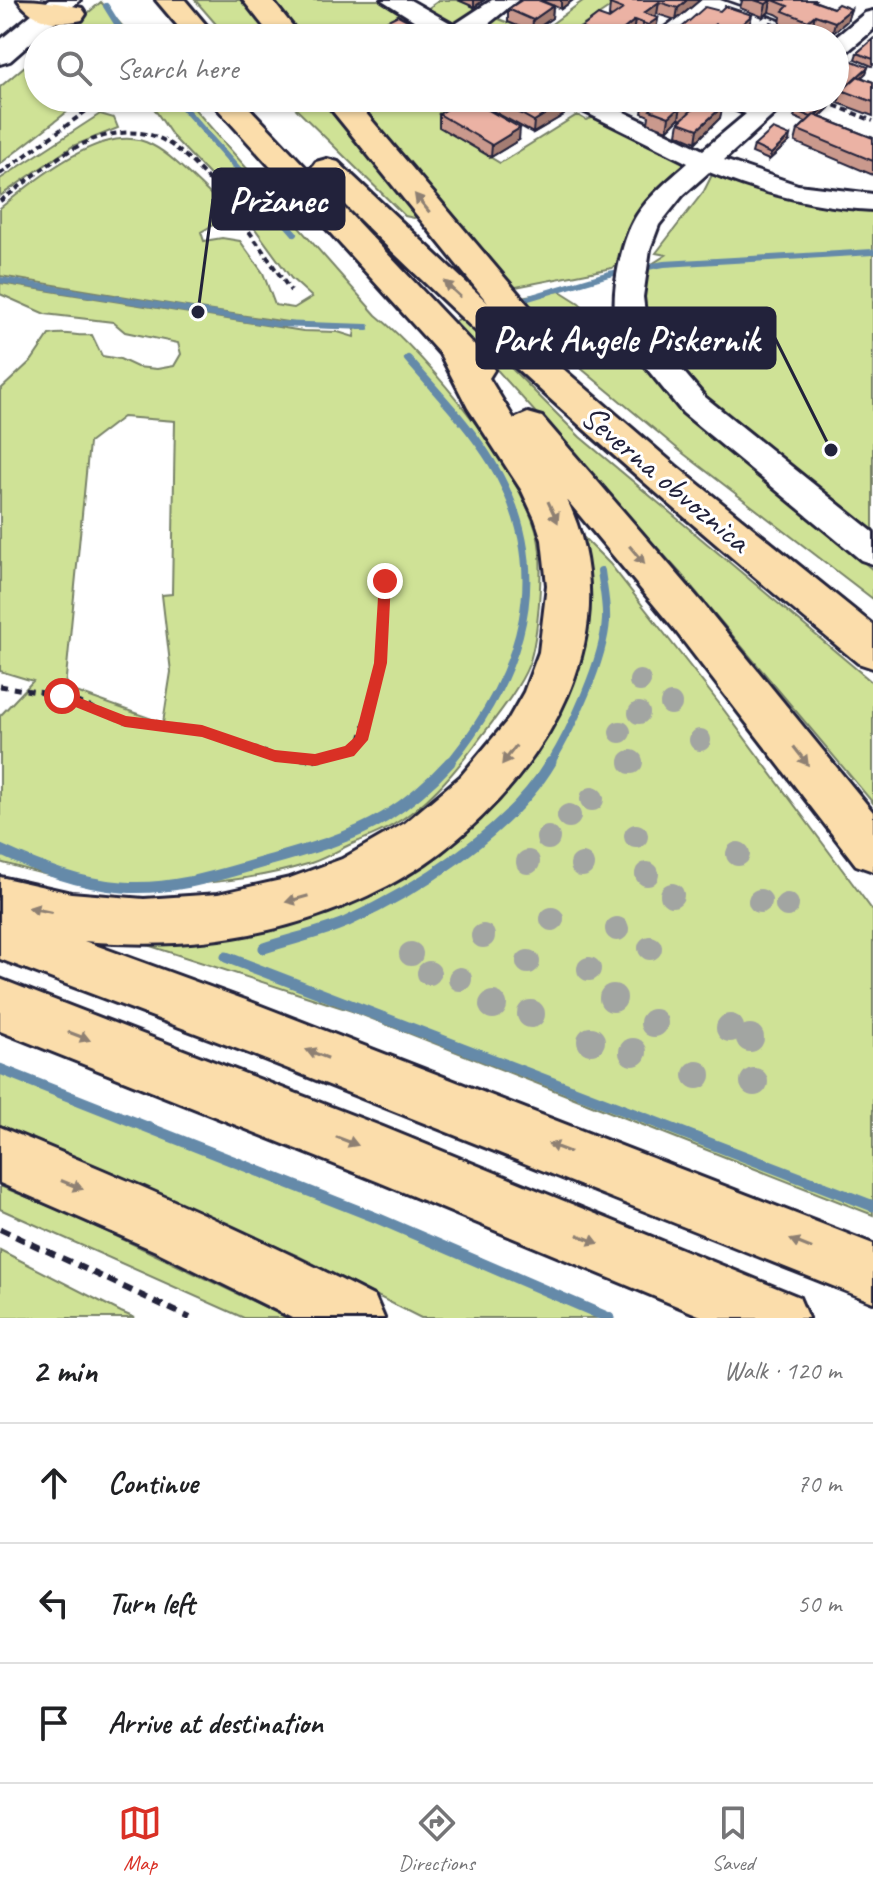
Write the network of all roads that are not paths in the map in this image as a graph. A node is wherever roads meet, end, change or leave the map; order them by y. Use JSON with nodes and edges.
{"nodes":[{"id":1,"x":257,"y":0,"type":"edge"},
{"id":2,"x":393,"y":0,"type":"edge"},
{"id":3,"x":507,"y":0,"type":"edge"},
{"id":4,"x":158,"y":4,"type":"edge"},
{"id":5,"x":59,"y":10,"type":"edge"},
{"id":6,"x":873,"y":18,"type":"edge"},
{"id":7,"x":41,"y":24,"type":"edge"},
{"id":8,"x":165,"y":24,"type":"edge"},
{"id":9,"x":184,"y":24,"type":"edge"},
{"id":10,"x":277,"y":24,"type":"edge"},
{"id":11,"x":435,"y":24,"type":"edge"},
{"id":12,"x":475,"y":24,"type":"edge"},
{"id":13,"x":683,"y":24,"type":"edge"},
{"id":14,"x":765,"y":24,"type":"edge"},
{"id":15,"x":24,"y":37,"type":"edge"},
{"id":16,"x":849,"y":38,"type":"edge"},
{"id":17,"x":0,"y":55,"type":"edge"},
{"id":18,"x":24,"y":55,"type":"edge"},
{"id":19,"x":0,"y":76,"type":"edge"},
{"id":20,"x":236,"y":112,"type":"edge"},
{"id":21,"x":272,"y":112,"type":"edge"},
{"id":22,"x":349,"y":112,"type":"edge"},
{"id":23,"x":605,"y":112,"type":"edge"},
{"id":24,"x":764,"y":112,"type":"edge"},
{"id":25,"x":707,"y":161,"type":"junction"},
{"id":26,"x":873,"y":202,"type":"edge"},
{"id":27,"x":456,"y":349,"type":"junction"},
{"id":28,"x":656,"y":472,"type":"junction"},
{"id":29,"x":873,"y":551,"type":"edge"},
{"id":30,"x":873,"y":650,"type":"edge"},
{"id":31,"x":873,"y":849,"type":"edge"},
{"id":32,"x":0,"y":900,"type":"edge"},
{"id":33,"x":0,"y":935,"type":"edge"},
{"id":34,"x":0,"y":1005,"type":"edge"},
{"id":35,"x":0,"y":1155,"type":"edge"},
{"id":36,"x":873,"y":1273,"type":"edge"},
{"id":37,"x":354,"y":1318,"type":"edge"},
{"id":38,"x":778,"y":1318,"type":"edge"}],
"edges":[{"from":1,"to":10,"type":"highway"},
{"from":2,"to":11,"type":"street"},
{"from":3,"to":12,"type":"street"},
{"from":4,"to":8,"type":"highway"},
{"from":4,"to":9,"type":"highway"},
{"from":5,"to":7,"type":"main road"},
{"from":6,"to":16,"type":"street"},
{"from":13,"to":14,"type":"street"},
{"from":15,"to":17,"type":"main road"},
{"from":18,"to":19,"type":"main road"},
{"from":20,"to":27,"type":"highway"},
{"from":28,"to":21,"type":"highway","name":"Severna obvoznica","one_way":true},
{"from":28,"to":22,"type":"highway","one_way":true},
{"from":23,"to":25,"type":"street"},
{"from":24,"to":25,"type":"street"},
{"from":25,"to":26,"type":"street"},
{"from":25,"to":29,"type":"street"},
{"from":27,"to":31,"type":"highway","one_way":true},
{"from":27,"to":32,"type":"highway","one_way":true},
{"from":28,"to":30,"type":"highway","name":"Severna obvoznica"},
{"from":36,"to":33,"type":"highway","one_way":true},
{"from":34,"to":38,"type":"highway","one_way":true},
{"from":35,"to":37,"type":"highway","one_way":true}]}
